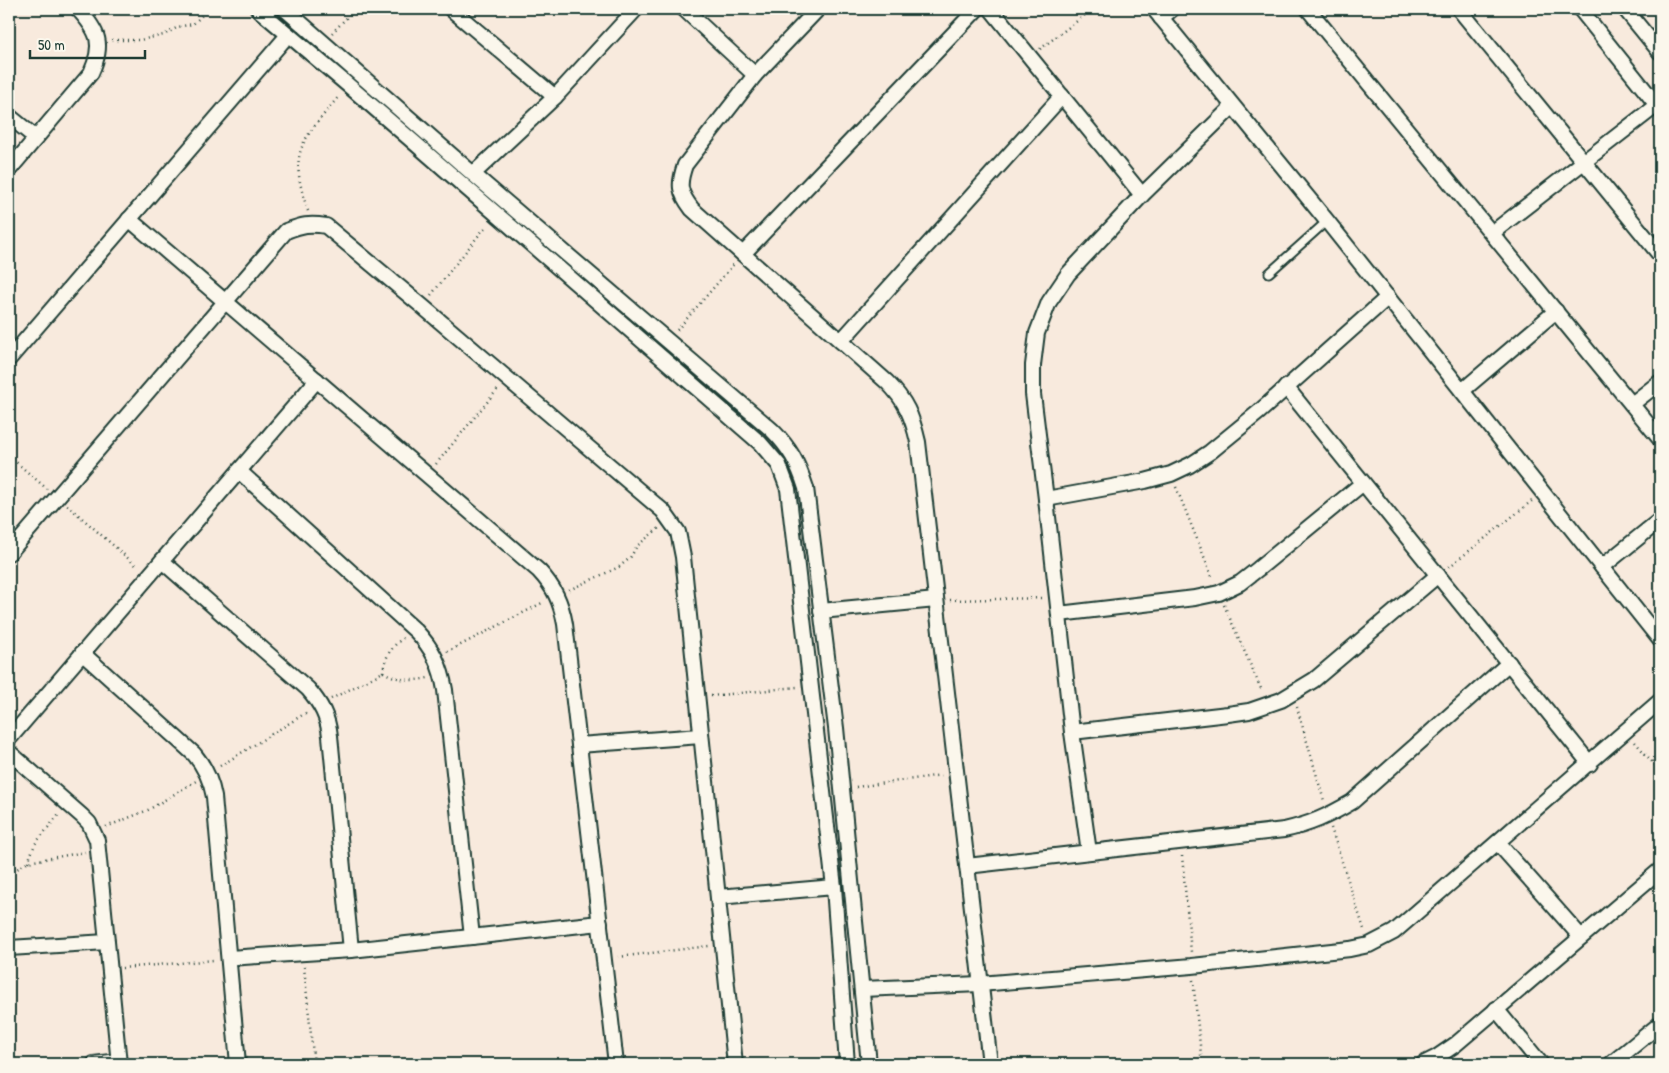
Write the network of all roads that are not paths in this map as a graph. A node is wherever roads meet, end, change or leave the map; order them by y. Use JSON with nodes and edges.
{"nodes":[{"id":1,"x":78,"y":9,"type":"edge"},
{"id":2,"x":258,"y":9,"type":"edge"},
{"id":3,"x":285,"y":9,"type":"edge"},
{"id":4,"x":451,"y":9,"type":"edge"},
{"id":5,"x":636,"y":9,"type":"edge"},
{"id":6,"x":684,"y":9,"type":"edge"},
{"id":7,"x":818,"y":9,"type":"edge"},
{"id":8,"x":977,"y":9,"type":"edge"},
{"id":9,"x":991,"y":9,"type":"edge"},
{"id":10,"x":1172,"y":9,"type":"edge"},
{"id":11,"x":1308,"y":9,"type":"edge"},
{"id":12,"x":1459,"y":9,"type":"edge"},
{"id":13,"x":1580,"y":9,"type":"edge"},
{"id":14,"x":1625,"y":9,"type":"edge"},
{"id":15,"x":1157,"y":13,"type":"edge"},
{"id":16,"x":288,"y":35,"type":"junction"},
{"id":17,"x":1660,"y":52,"type":"edge"},
{"id":18,"x":755,"y":74,"type":"junction"},
{"id":19,"x":1062,"y":96,"type":"junction"},
{"id":20,"x":555,"y":97,"type":"junction"},
{"id":21,"x":1232,"y":107,"type":"junction"},
{"id":22,"x":1658,"y":107,"type":"edge"},
{"id":23,"x":9,"y":116,"type":"edge"},
{"id":24,"x":36,"y":138,"type":"junction"},
{"id":25,"x":1584,"y":161,"type":"junction"},
{"id":26,"x":9,"y":170,"type":"edge"},
{"id":27,"x":473,"y":174,"type":"junction"},
{"id":28,"x":1142,"y":195,"type":"junction"},
{"id":29,"x":129,"y":219,"type":"junction"},
{"id":30,"x":1327,"y":221,"type":"junction"},
{"id":31,"x":1492,"y":233,"type":"junction"},
{"id":32,"x":743,"y":254,"type":"junction"},
{"id":33,"x":1660,"y":255,"type":"edge"},
{"id":34,"x":1269,"y":273,"type":"dead end"},
{"id":35,"x":1388,"y":297,"type":"junction"},
{"id":36,"x":226,"y":302,"type":"junction"},
{"id":37,"x":1556,"y":311,"type":"junction"},
{"id":38,"x":841,"y":341,"type":"junction"},
{"id":39,"x":9,"y":359,"type":"edge"},
{"id":40,"x":317,"y":380,"type":"junction"},
{"id":41,"x":1660,"y":382,"type":"edge"},
{"id":42,"x":1286,"y":387,"type":"junction"},
{"id":43,"x":1462,"y":391,"type":"junction"},
{"id":44,"x":1632,"y":404,"type":"junction"},
{"id":45,"x":1660,"y":440,"type":"edge"},
{"id":46,"x":239,"y":471,"type":"junction"},
{"id":47,"x":1363,"y":483,"type":"junction"},
{"id":48,"x":1046,"y":499,"type":"junction"},
{"id":49,"x":1660,"y":520,"type":"edge"},
{"id":50,"x":9,"y":553,"type":"edge"},
{"id":51,"x":162,"y":561,"type":"junction"},
{"id":52,"x":1602,"y":566,"type":"junction"},
{"id":53,"x":1438,"y":575,"type":"junction"},
{"id":54,"x":936,"y":600,"type":"junction"},
{"id":55,"x":821,"y":611,"type":"junction"},
{"id":56,"x":1059,"y":614,"type":"junction"},
{"id":57,"x":1660,"y":640,"type":"edge"},
{"id":58,"x":82,"y":653,"type":"junction"},
{"id":59,"x":1509,"y":663,"type":"junction"},
{"id":60,"x":1660,"y":701,"type":"edge"},
{"id":61,"x":836,"y":728,"type":"junction"},
{"id":62,"x":816,"y":731,"type":"junction"},
{"id":63,"x":1072,"y":732,"type":"junction"},
{"id":64,"x":701,"y":736,"type":"junction"},
{"id":65,"x":9,"y":739,"type":"edge"},
{"id":66,"x":579,"y":745,"type":"junction"},
{"id":67,"x":9,"y":752,"type":"edge"},
{"id":68,"x":1590,"y":764,"type":"junction"},
{"id":69,"x":1498,"y":843,"type":"junction"},
{"id":70,"x":1088,"y":852,"type":"junction"},
{"id":71,"x":967,"y":866,"type":"junction"},
{"id":72,"x":1660,"y":870,"type":"edge"},
{"id":73,"x":834,"y":887,"type":"junction"},
{"id":74,"x":718,"y":897,"type":"junction"},
{"id":75,"x":600,"y":922,"type":"junction"},
{"id":76,"x":472,"y":937,"type":"junction"},
{"id":77,"x":1581,"y":937,"type":"junction"},
{"id":78,"x":108,"y":942,"type":"junction"},
{"id":79,"x":9,"y":948,"type":"edge"},
{"id":80,"x":351,"y":950,"type":"junction"},
{"id":81,"x":229,"y":958,"type":"junction"},
{"id":82,"x":980,"y":984,"type":"junction"},
{"id":83,"x":862,"y":989,"type":"junction"},
{"id":84,"x":1496,"y":1009,"type":"junction"},
{"id":85,"x":1660,"y":1024,"type":"edge"},
{"id":86,"x":119,"y":1063,"type":"edge"},
{"id":87,"x":94,"y":1064,"type":"edge"},
{"id":88,"x":238,"y":1064,"type":"edge"},
{"id":89,"x":616,"y":1064,"type":"edge"},
{"id":90,"x":735,"y":1064,"type":"edge"},
{"id":91,"x":847,"y":1064,"type":"edge"},
{"id":92,"x":869,"y":1064,"type":"edge"},
{"id":93,"x":990,"y":1064,"type":"edge"},
{"id":94,"x":1423,"y":1064,"type":"edge"},
{"id":95,"x":1541,"y":1064,"type":"edge"},
{"id":96,"x":1611,"y":1064,"type":"edge"}],
"edges":[{"from":1,"to":24,"type":"street"},
{"from":2,"to":16,"type":"street"},
{"from":3,"to":27,"type":"street"},
{"from":4,"to":20,"type":"street"},
{"from":5,"to":20,"type":"street"},
{"from":6,"to":18,"type":"street"},
{"from":7,"to":18,"type":"street"},
{"from":8,"to":32,"type":"street"},
{"from":9,"to":19,"type":"street"},
{"from":10,"to":15,"type":"street"},
{"from":11,"to":31,"type":"street"},
{"from":12,"to":25,"type":"street"},
{"from":13,"to":22,"type":"street"},
{"from":14,"to":17,"type":"street"},
{"from":15,"to":21,"type":"street"},
{"from":16,"to":29,"type":"street"},
{"from":16,"to":62,"type":"street"},
{"from":18,"to":32,"type":"street"},
{"from":19,"to":28,"type":"street"},
{"from":19,"to":38,"type":"street"},
{"from":20,"to":27,"type":"street"},
{"from":21,"to":28,"type":"street"},
{"from":21,"to":30,"type":"street"},
{"from":22,"to":25,"type":"street"},
{"from":23,"to":24,"type":"street"},
{"from":24,"to":26,"type":"street"},
{"from":25,"to":31,"type":"street"},
{"from":25,"to":33,"type":"street"},
{"from":27,"to":55,"type":"street"},
{"from":28,"to":48,"type":"street"},
{"from":29,"to":36,"type":"street"},
{"from":29,"to":39,"type":"street"},
{"from":30,"to":34,"type":"lane"},
{"from":30,"to":35,"type":"street"},
{"from":31,"to":37,"type":"street"},
{"from":32,"to":38,"type":"street"},
{"from":35,"to":42,"type":"street"},
{"from":35,"to":43,"type":"street"},
{"from":36,"to":40,"type":"street"},
{"from":36,"to":50,"type":"street"},
{"from":36,"to":64,"type":"street"},
{"from":37,"to":43,"type":"street"},
{"from":37,"to":44,"type":"street"},
{"from":38,"to":54,"type":"street"},
{"from":40,"to":46,"type":"street"},
{"from":40,"to":66,"type":"street"},
{"from":41,"to":44,"type":"street"},
{"from":42,"to":47,"type":"street"},
{"from":42,"to":48,"type":"street"},
{"from":43,"to":52,"type":"street"},
{"from":44,"to":45,"type":"street"},
{"from":46,"to":51,"type":"street"},
{"from":46,"to":76,"type":"street"},
{"from":47,"to":53,"type":"street"},
{"from":47,"to":56,"type":"street"},
{"from":48,"to":56,"type":"street"},
{"from":49,"to":52,"type":"street"},
{"from":51,"to":58,"type":"street"},
{"from":51,"to":80,"type":"street"},
{"from":52,"to":57,"type":"street"},
{"from":53,"to":59,"type":"street"},
{"from":53,"to":63,"type":"street"},
{"from":54,"to":55,"type":"street"},
{"from":54,"to":71,"type":"street"},
{"from":55,"to":61,"type":"street"},
{"from":56,"to":63,"type":"street"},
{"from":58,"to":65,"type":"street"},
{"from":58,"to":81,"type":"street"},
{"from":59,"to":68,"type":"street"},
{"from":59,"to":70,"type":"street"},
{"from":60,"to":68,"type":"street"},
{"from":61,"to":62,"type":"street"},
{"from":61,"to":83,"type":"street"},
{"from":62,"to":73,"type":"street"},
{"from":63,"to":70,"type":"street"},
{"from":64,"to":66,"type":"street"},
{"from":64,"to":74,"type":"street"},
{"from":66,"to":75,"type":"street"},
{"from":67,"to":78,"type":"street"},
{"from":68,"to":69,"type":"street"},
{"from":69,"to":77,"type":"street"},
{"from":69,"to":82,"type":"street"},
{"from":70,"to":71,"type":"street"},
{"from":71,"to":82,"type":"street"},
{"from":72,"to":77,"type":"street"},
{"from":73,"to":74,"type":"street"},
{"from":73,"to":91,"type":"street"},
{"from":74,"to":90,"type":"street"},
{"from":75,"to":76,"type":"street"},
{"from":75,"to":89,"type":"street"},
{"from":76,"to":80,"type":"street"},
{"from":77,"to":84,"type":"street"},
{"from":78,"to":79,"type":"street"},
{"from":78,"to":86,"type":"street"},
{"from":80,"to":81,"type":"street"},
{"from":81,"to":88,"type":"street"},
{"from":82,"to":83,"type":"street"},
{"from":82,"to":93,"type":"street"},
{"from":83,"to":92,"type":"street"},
{"from":84,"to":94,"type":"street"},
{"from":84,"to":95,"type":"street"},
{"from":85,"to":96,"type":"street"},
{"from":86,"to":87,"type":"street"}]}
